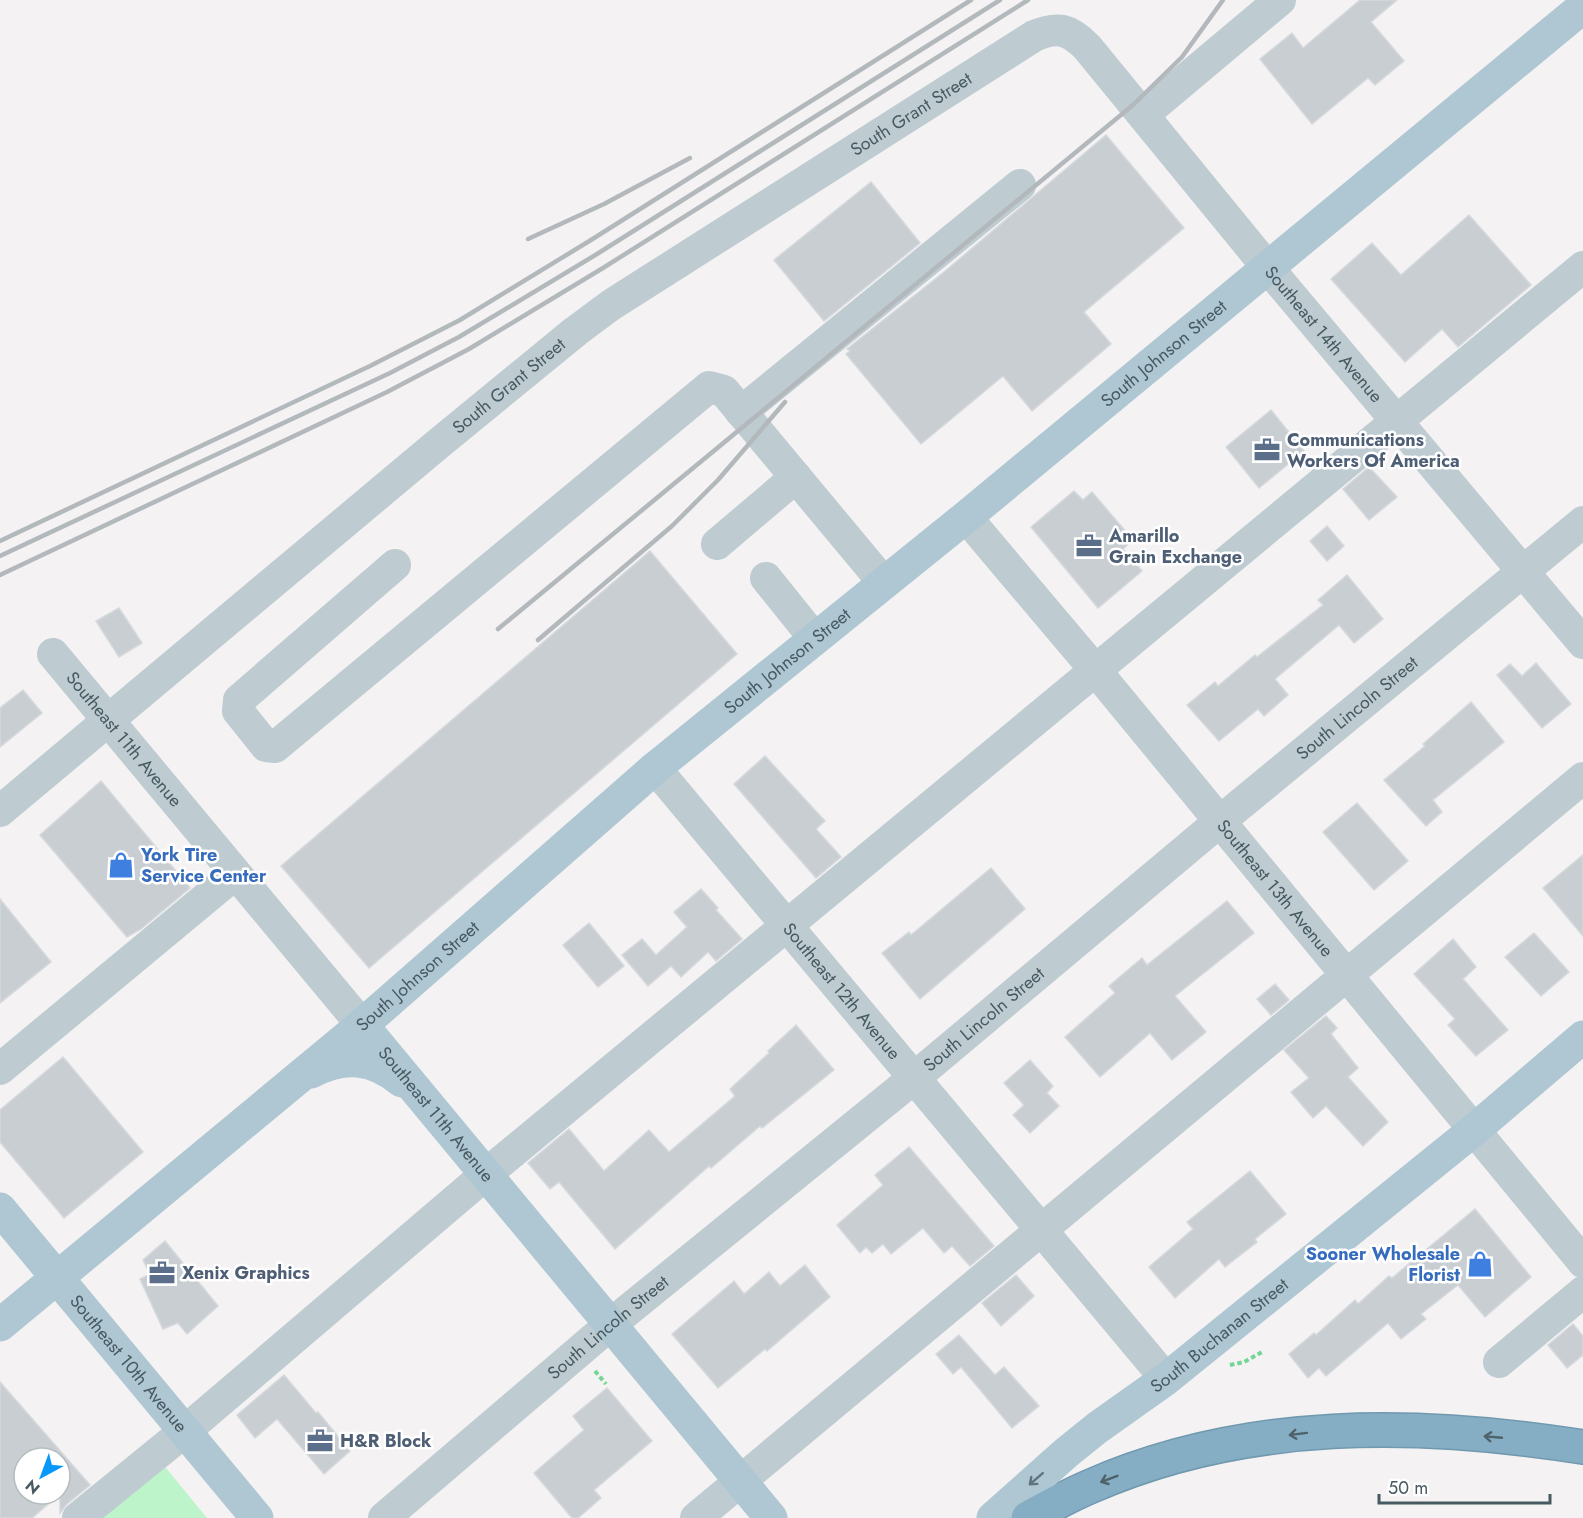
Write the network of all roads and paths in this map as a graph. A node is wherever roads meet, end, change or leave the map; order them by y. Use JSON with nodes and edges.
{"nodes":[{"id":1,"x":1280,"y":0,"type":"edge"},
{"id":2,"x":1576,"y":11,"type":"edge"},
{"id":3,"x":1064,"y":31,"type":"joint"},
{"id":4,"x":1143,"y":116,"type":"junction"},
{"id":5,"x":1020,"y":184,"type":"dead end"},
{"id":6,"x":1583,"y":267,"type":"edge"},
{"id":7,"x":1268,"y":268,"type":"junction"},
{"id":8,"x":741,"y":412,"type":"junction"},
{"id":9,"x":1396,"y":420,"type":"junction"},
{"id":10,"x":796,"y":477,"type":"junction"},
{"id":11,"x":966,"y":517,"type":"junction"},
{"id":12,"x":1583,"y":522,"type":"edge"},
{"id":13,"x":717,"y":544,"type":"dead end"},
{"id":14,"x":395,"y":565,"type":"dead end"},
{"id":15,"x":1523,"y":572,"type":"junction"},
{"id":16,"x":766,"y":578,"type":"dead end"},
{"id":17,"x":884,"y":583,"type":"junction"},
{"id":18,"x":815,"y":639,"type":"junction"},
{"id":19,"x":1583,"y":643,"type":"edge"},
{"id":20,"x":53,"y":654,"type":"dead end"},
{"id":21,"x":1096,"y":671,"type":"junction"},
{"id":22,"x":108,"y":720,"type":"junction"},
{"id":23,"x":656,"y":768,"type":"junction"},
{"id":24,"x":1583,"y":778,"type":"edge"},
{"id":25,"x":0,"y":810,"type":"edge"},
{"id":26,"x":1219,"y":822,"type":"junction"},
{"id":27,"x":235,"y":874,"type":"junction"},
{"id":28,"x":786,"y":925,"type":"junction"},
{"id":29,"x":1345,"y":975,"type":"junction"},
{"id":30,"x":362,"y":1025,"type":"junction"},
{"id":31,"x":1583,"y":1037,"type":"edge"},
{"id":32,"x":0,"y":1070,"type":"edge"},
{"id":33,"x":914,"y":1078,"type":"junction"},
{"id":34,"x":291,"y":1082,"type":"junction"},
{"id":35,"x":428,"y":1106,"type":"junction"},
{"id":36,"x":1474,"y":1130,"type":"junction"},
{"id":37,"x":485,"y":1175,"type":"junction"},
{"id":38,"x":0,"y":1209,"type":"edge"},
{"id":39,"x":1040,"y":1229,"type":"junction"},
{"id":40,"x":1583,"y":1262,"type":"edge"},
{"id":41,"x":57,"y":1277,"type":"junction"},
{"id":42,"x":1583,"y":1292,"type":"edge"},
{"id":43,"x":611,"y":1324,"type":"junction"},
{"id":44,"x":0,"y":1325,"type":"edge"},
{"id":45,"x":1262,"y":1352,"type":"dead end"},
{"id":46,"x":1499,"y":1362,"type":"dead end"},
{"id":47,"x":1226,"y":1366,"type":"dead end"},
{"id":48,"x":592,"y":1367,"type":"dead end"},
{"id":49,"x":1166,"y":1379,"type":"junction"},
{"id":50,"x":606,"y":1384,"type":"dead end"},
{"id":51,"x":185,"y":1431,"type":"junction"},
{"id":52,"x":1583,"y":1440,"type":"edge"},
{"id":53,"x":1551,"y":1442,"type":"junction"},
{"id":54,"x":1583,"y":1447,"type":"edge"},
{"id":55,"x":741,"y":1481,"type":"junction"},
{"id":56,"x":78,"y":1518,"type":"edge"},
{"id":57,"x":257,"y":1518,"type":"edge"},
{"id":58,"x":384,"y":1518,"type":"edge"},
{"id":59,"x":696,"y":1518,"type":"edge"},
{"id":60,"x":771,"y":1518,"type":"edge"},
{"id":61,"x":993,"y":1518,"type":"edge"},
{"id":62,"x":1028,"y":1518,"type":"edge"}],
"edges":[{"from":1,"to":4,"type":"street"},
{"from":2,"to":7,"type":"main road","name":"South Johnson Street"},
{"from":3,"to":4,"type":"street","name":"Southeast 14th Avenue"},
{"from":3,"to":22,"type":"street","name":"South Grant Street"},
{"from":4,"to":7,"type":"street","name":"Southeast 14th Avenue"},
{"from":5,"to":8,"type":"street"},
{"from":6,"to":9,"type":"street"},
{"from":7,"to":9,"type":"street","name":"Southeast 14th Avenue"},
{"from":7,"to":11,"type":"main road","name":"South Johnson Street"},
{"from":8,"to":10,"type":"street"},
{"from":8,"to":14,"type":"street"},
{"from":9,"to":15,"type":"street","name":"Southeast 14th Avenue"},
{"from":9,"to":21,"type":"street"},
{"from":10,"to":13,"type":"street"},
{"from":10,"to":17,"type":"street"},
{"from":11,"to":17,"type":"main road","name":"South Johnson Street"},
{"from":11,"to":21,"type":"street","name":"Southeast 13th Avenue"},
{"from":12,"to":15,"type":"street","name":"South Lincoln Street"},
{"from":15,"to":19,"type":"street","name":"Southeast 14th Avenue"},
{"from":15,"to":26,"type":"street","name":"South Lincoln Street"},
{"from":16,"to":18,"type":"street"},
{"from":17,"to":18,"type":"main road","name":"South Johnson Street"},
{"from":18,"to":23,"type":"main road","name":"South Johnson Street"},
{"from":20,"to":22,"type":"street","name":"Southeast 11th Avenue"},
{"from":21,"to":26,"type":"street","name":"Southeast 13th Avenue"},
{"from":21,"to":28,"type":"street"},
{"from":22,"to":25,"type":"street","name":"South Grant Street"},
{"from":22,"to":27,"type":"street","name":"Southeast 11th Avenue"},
{"from":23,"to":28,"type":"street","name":"Southeast 12th Avenue"},
{"from":23,"to":30,"type":"main road","name":"South Johnson Street"},
{"from":24,"to":29,"type":"street"},
{"from":26,"to":29,"type":"street","name":"Southeast 13th Avenue"},
{"from":26,"to":33,"type":"street","name":"South Lincoln Street"},
{"from":27,"to":30,"type":"street","name":"Southeast 11th Avenue"},
{"from":27,"to":32,"type":"street"},
{"from":28,"to":33,"type":"street","name":"Southeast 12th Avenue"},
{"from":28,"to":37,"type":"street"},
{"from":29,"to":36,"type":"street","name":"Southeast 13th Avenue"},
{"from":29,"to":39,"type":"street"},
{"from":30,"to":34,"type":"main road","name":"South Johnson Street"},
{"from":30,"to":35,"type":"main road","name":"Southeast 11th Avenue"},
{"from":31,"to":36,"type":"main road","name":"South Buchanan Street"},
{"from":33,"to":39,"type":"street","name":"Southeast 12th Avenue"},
{"from":33,"to":43,"type":"street","name":"South Lincoln Street"},
{"from":34,"to":35,"type":"main road"},
{"from":34,"to":41,"type":"main road","name":"South Johnson Street"},
{"from":35,"to":37,"type":"main road","name":"Southeast 11th Avenue"},
{"from":36,"to":40,"type":"street","name":"Southeast 13th Avenue"},
{"from":36,"to":49,"type":"main road","name":"South Buchanan Street"},
{"from":37,"to":43,"type":"main road","name":"Southeast 11th Avenue"},
{"from":37,"to":51,"type":"street"},
{"from":38,"to":41,"type":"main road","name":"Southeast 10th Avenue"},
{"from":39,"to":49,"type":"street","name":"Southeast 12th Avenue"},
{"from":39,"to":55,"type":"street"},
{"from":41,"to":44,"type":"main road","name":"South Johnson Street"},
{"from":41,"to":51,"type":"main road","name":"Southeast 10th Avenue"},
{"from":42,"to":46,"type":"street"},
{"from":43,"to":55,"type":"main road","name":"Southeast 11th Avenue"},
{"from":43,"to":58,"type":"street","name":"South Lincoln Street"},
{"from":45,"to":47,"type":"path"},
{"from":48,"to":50,"type":"path"},
{"from":49,"to":61,"type":"main road","name":"South Buchanan Street","one_way":true},
{"from":51,"to":56,"type":"street"},
{"from":51,"to":57,"type":"main road","name":"Southeast 10th Avenue"},
{"from":52,"to":53,"type":"highway"},
{"from":53,"to":54,"type":"highway"},
{"from":53,"to":62,"type":"highway","one_way":true},
{"from":55,"to":59,"type":"street"},
{"from":55,"to":60,"type":"main road","name":"Southeast 11th Avenue"}]}
